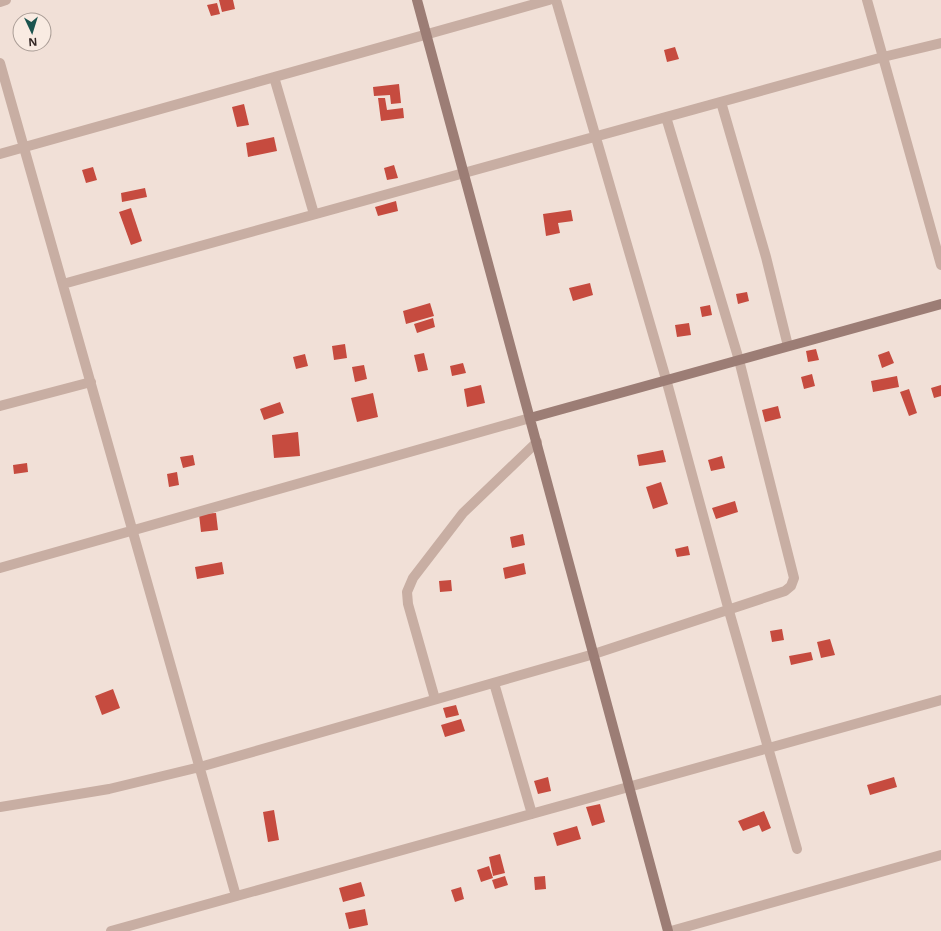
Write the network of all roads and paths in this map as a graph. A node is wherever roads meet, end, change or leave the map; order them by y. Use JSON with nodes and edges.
{"nodes":[{"id":1,"x":6,"y":0,"type":"edge"},
{"id":2,"x":416,"y":0,"type":"edge"},
{"id":3,"x":549,"y":0,"type":"edge"},
{"id":4,"x":556,"y":0,"type":"edge"},
{"id":5,"x":867,"y":0,"type":"edge"},
{"id":6,"x":0,"y":2,"type":"edge"},
{"id":7,"x":426,"y":36,"type":"junction"},
{"id":8,"x":941,"y":43,"type":"edge"},
{"id":9,"x":883,"y":57,"type":"junction"},
{"id":10,"x":0,"y":63,"type":"edge"},
{"id":11,"x":274,"y":77,"type":"junction"},
{"id":12,"x":720,"y":102,"type":"junction"},
{"id":13,"x":666,"y":117,"type":"junction"},
{"id":14,"x":595,"y":137,"type":"junction"},
{"id":15,"x":23,"y":148,"type":"junction"},
{"id":16,"x":0,"y":154,"type":"edge"},
{"id":17,"x":464,"y":173,"type":"junction"},
{"id":18,"x":314,"y":214,"type":"junction"},
{"id":19,"x":941,"y":266,"type":"edge"},
{"id":20,"x":63,"y":284,"type":"junction"},
{"id":21,"x":941,"y":304,"type":"edge"},
{"id":22,"x":788,"y":346,"type":"junction"},
{"id":23,"x":739,"y":360,"type":"junction"},
{"id":24,"x":666,"y":380,"type":"junction"},
{"id":25,"x":91,"y":382,"type":"junction"},
{"id":26,"x":0,"y":406,"type":"edge"},
{"id":27,"x":530,"y":418,"type":"junction"},
{"id":28,"x":537,"y":442,"type":"junction"},
{"id":29,"x":133,"y":529,"type":"junction"},
{"id":30,"x":0,"y":568,"type":"edge"},
{"id":31,"x":728,"y":611,"type":"junction"},
{"id":32,"x":594,"y":654,"type":"junction"},
{"id":33,"x":494,"y":683,"type":"junction"},
{"id":34,"x":435,"y":700,"type":"junction"},
{"id":35,"x":941,"y":700,"type":"edge"},
{"id":36,"x":767,"y":748,"type":"junction"},
{"id":37,"x":200,"y":767,"type":"junction"},
{"id":38,"x":629,"y":787,"type":"junction"},
{"id":39,"x":0,"y":807,"type":"edge"},
{"id":40,"x":532,"y":814,"type":"junction"},
{"id":41,"x":796,"y":849,"type":"dead end"},
{"id":42,"x":941,"y":855,"type":"edge"},
{"id":43,"x":236,"y":896,"type":"junction"},
{"id":44,"x":111,"y":931,"type":"edge"},
{"id":45,"x":668,"y":931,"type":"edge"},
{"id":46,"x":671,"y":931,"type":"edge"}],
"edges":[{"from":1,"to":6,"type":"street"},
{"from":2,"to":7,"type":"street"},
{"from":3,"to":7,"type":"street"},
{"from":4,"to":14,"type":"street"},
{"from":5,"to":9,"type":"street"},
{"from":7,"to":11,"type":"street"},
{"from":7,"to":17,"type":"street"},
{"from":8,"to":9,"type":"street"},
{"from":9,"to":12,"type":"street"},
{"from":9,"to":19,"type":"street"},
{"from":10,"to":15,"type":"street"},
{"from":11,"to":15,"type":"street"},
{"from":11,"to":18,"type":"street"},
{"from":12,"to":13,"type":"street"},
{"from":12,"to":22,"type":"street"},
{"from":13,"to":14,"type":"street"},
{"from":13,"to":23,"type":"street"},
{"from":14,"to":17,"type":"street"},
{"from":14,"to":24,"type":"street"},
{"from":15,"to":16,"type":"street"},
{"from":15,"to":20,"type":"street"},
{"from":17,"to":18,"type":"street"},
{"from":17,"to":27,"type":"street"},
{"from":18,"to":20,"type":"street"},
{"from":20,"to":25,"type":"street"},
{"from":21,"to":22,"type":"street"},
{"from":22,"to":23,"type":"street"},
{"from":23,"to":24,"type":"street"},
{"from":23,"to":31,"type":"street"},
{"from":24,"to":27,"type":"street"},
{"from":24,"to":31,"type":"street"},
{"from":25,"to":26,"type":"street"},
{"from":25,"to":29,"type":"street"},
{"from":27,"to":28,"type":"street"},
{"from":27,"to":29,"type":"street"},
{"from":28,"to":32,"type":"street"},
{"from":28,"to":34,"type":"street"},
{"from":29,"to":30,"type":"street"},
{"from":29,"to":37,"type":"street"},
{"from":31,"to":32,"type":"street"},
{"from":31,"to":36,"type":"street"},
{"from":32,"to":33,"type":"street"},
{"from":32,"to":38,"type":"street"},
{"from":33,"to":34,"type":"street"},
{"from":33,"to":40,"type":"street"},
{"from":34,"to":37,"type":"street"},
{"from":35,"to":36,"type":"street"},
{"from":36,"to":38,"type":"street"},
{"from":36,"to":41,"type":"street"},
{"from":37,"to":39,"type":"street"},
{"from":37,"to":43,"type":"street"},
{"from":38,"to":40,"type":"street"},
{"from":38,"to":45,"type":"street"},
{"from":40,"to":43,"type":"street"},
{"from":42,"to":46,"type":"street"},
{"from":43,"to":44,"type":"street"}]}
